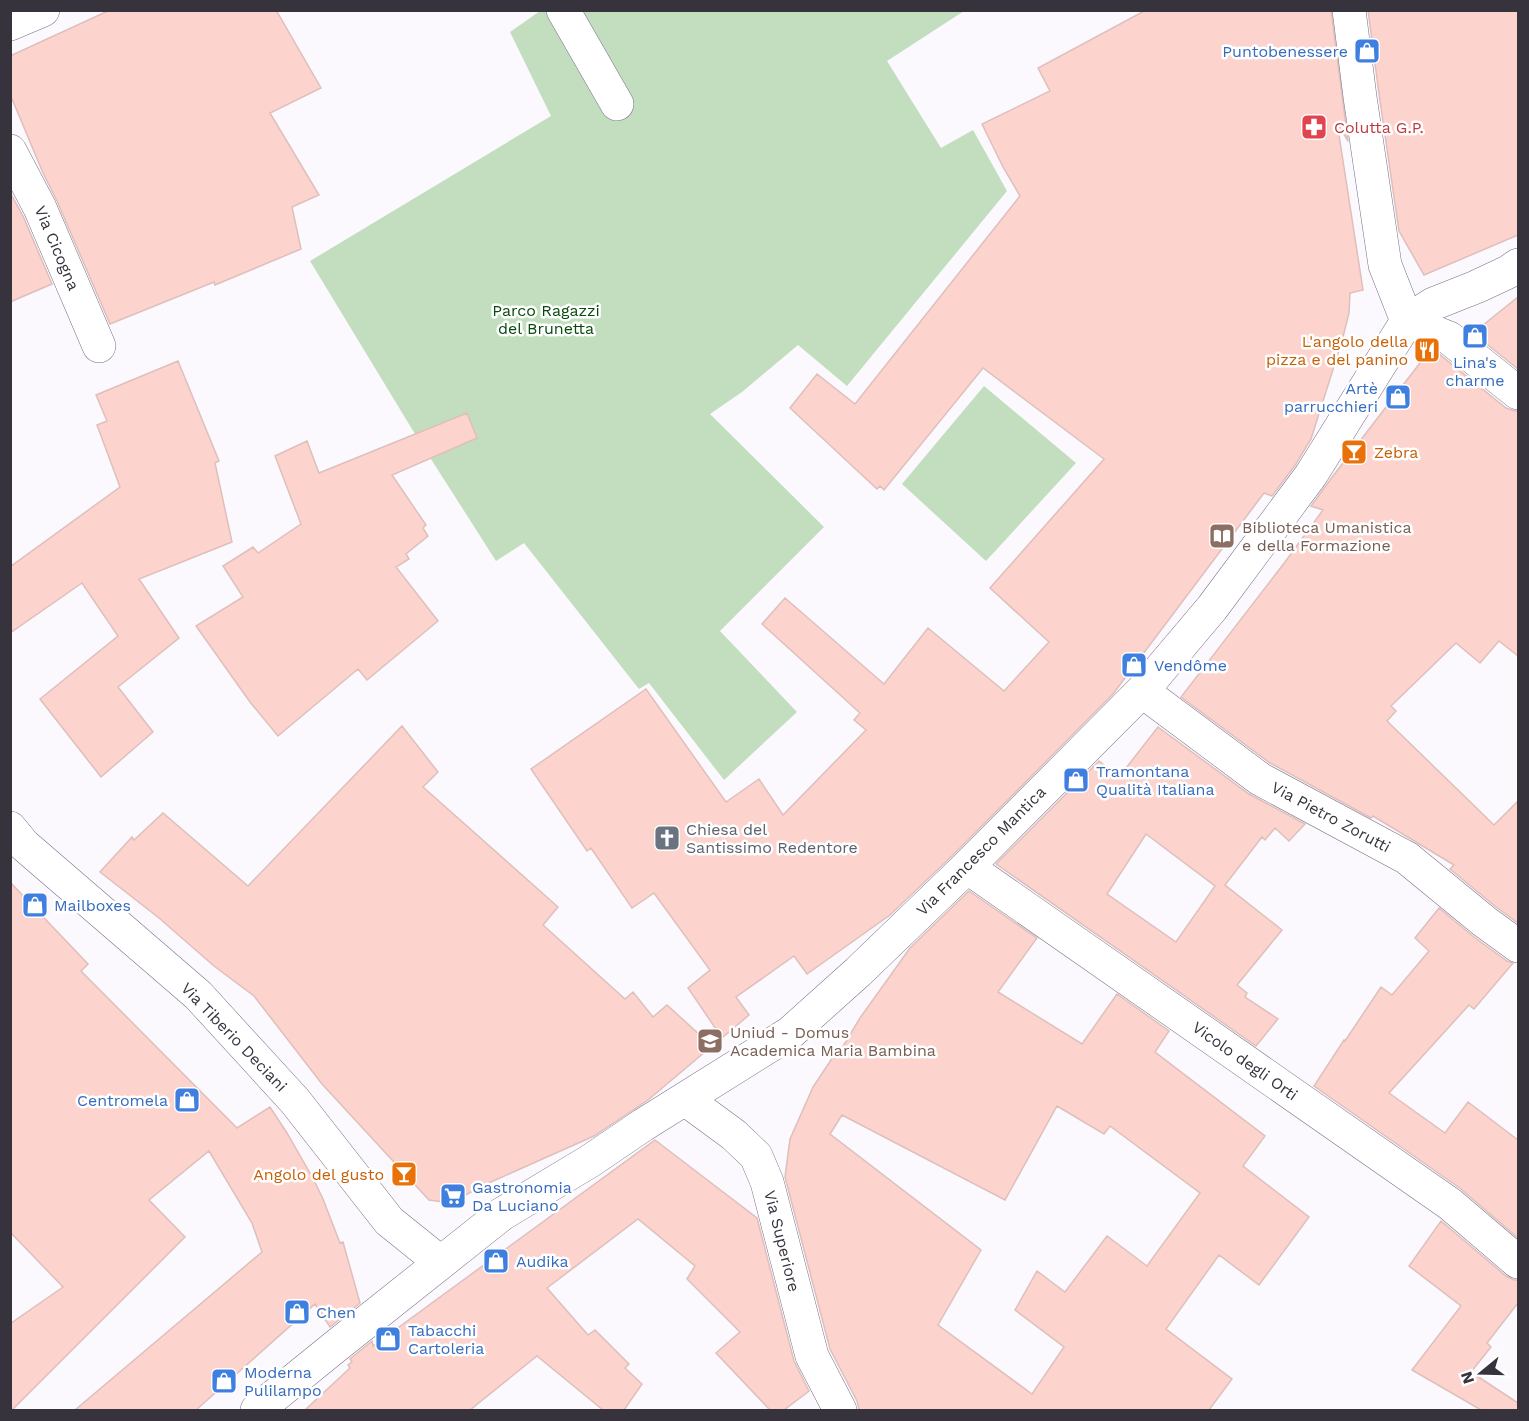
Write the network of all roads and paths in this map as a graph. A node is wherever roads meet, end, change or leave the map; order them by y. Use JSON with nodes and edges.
{"nodes":[{"id":1,"x":44,"y":10,"type":"edge"},
{"id":2,"x":563,"y":10,"type":"edge"},
{"id":3,"x":1349,"y":10,"type":"edge"},
{"id":4,"x":10,"y":24,"type":"edge"},
{"id":5,"x":617,"y":104,"type":"dead end"},
{"id":6,"x":10,"y":151,"type":"edge"},
{"id":7,"x":1518,"y":265,"type":"edge"},
{"id":8,"x":1407,"y":321,"type":"junction"},
{"id":9,"x":99,"y":346,"type":"dead end"},
{"id":10,"x":1518,"y":393,"type":"edge"},
{"id":11,"x":1142,"y":691,"type":"junction"},
{"id":12,"x":15,"y":842,"type":"edge"},
{"id":13,"x":967,"y":867,"type":"junction"},
{"id":14,"x":1518,"y":946,"type":"edge"},
{"id":15,"x":685,"y":1099,"type":"junction"},
{"id":16,"x":440,"y":1262,"type":"junction"},
{"id":17,"x":1518,"y":1263,"type":"edge"},
{"id":18,"x":257,"y":1410,"type":"edge"},
{"id":19,"x":840,"y":1410,"type":"edge"}],
"edges":[{"from":1,"to":4,"type":"street"},
{"from":2,"to":5,"type":"street"},
{"from":3,"to":8,"type":"street"},
{"from":6,"to":9,"type":"street","name":"Via Cicogna"},
{"from":7,"to":8,"type":"street"},
{"from":8,"to":10,"type":"street"},
{"from":8,"to":11,"type":"street","name":"Via Francesco Mantica"},
{"from":11,"to":13,"type":"street","name":"Via Francesco Mantica"},
{"from":11,"to":14,"type":"street","name":"Via Pietro Zorutti"},
{"from":12,"to":16,"type":"street","name":"Via Tiberio Deciani"},
{"from":13,"to":15,"type":"street","name":"Via Francesco Mantica"},
{"from":13,"to":17,"type":"street","name":"Vicolo degli Orti"},
{"from":15,"to":16,"type":"street","name":"Via Francesco Mantica"},
{"from":15,"to":19,"type":"street","name":"Via Superiore"},
{"from":16,"to":18,"type":"street","name":"Via Francesco Mantica"}]}
